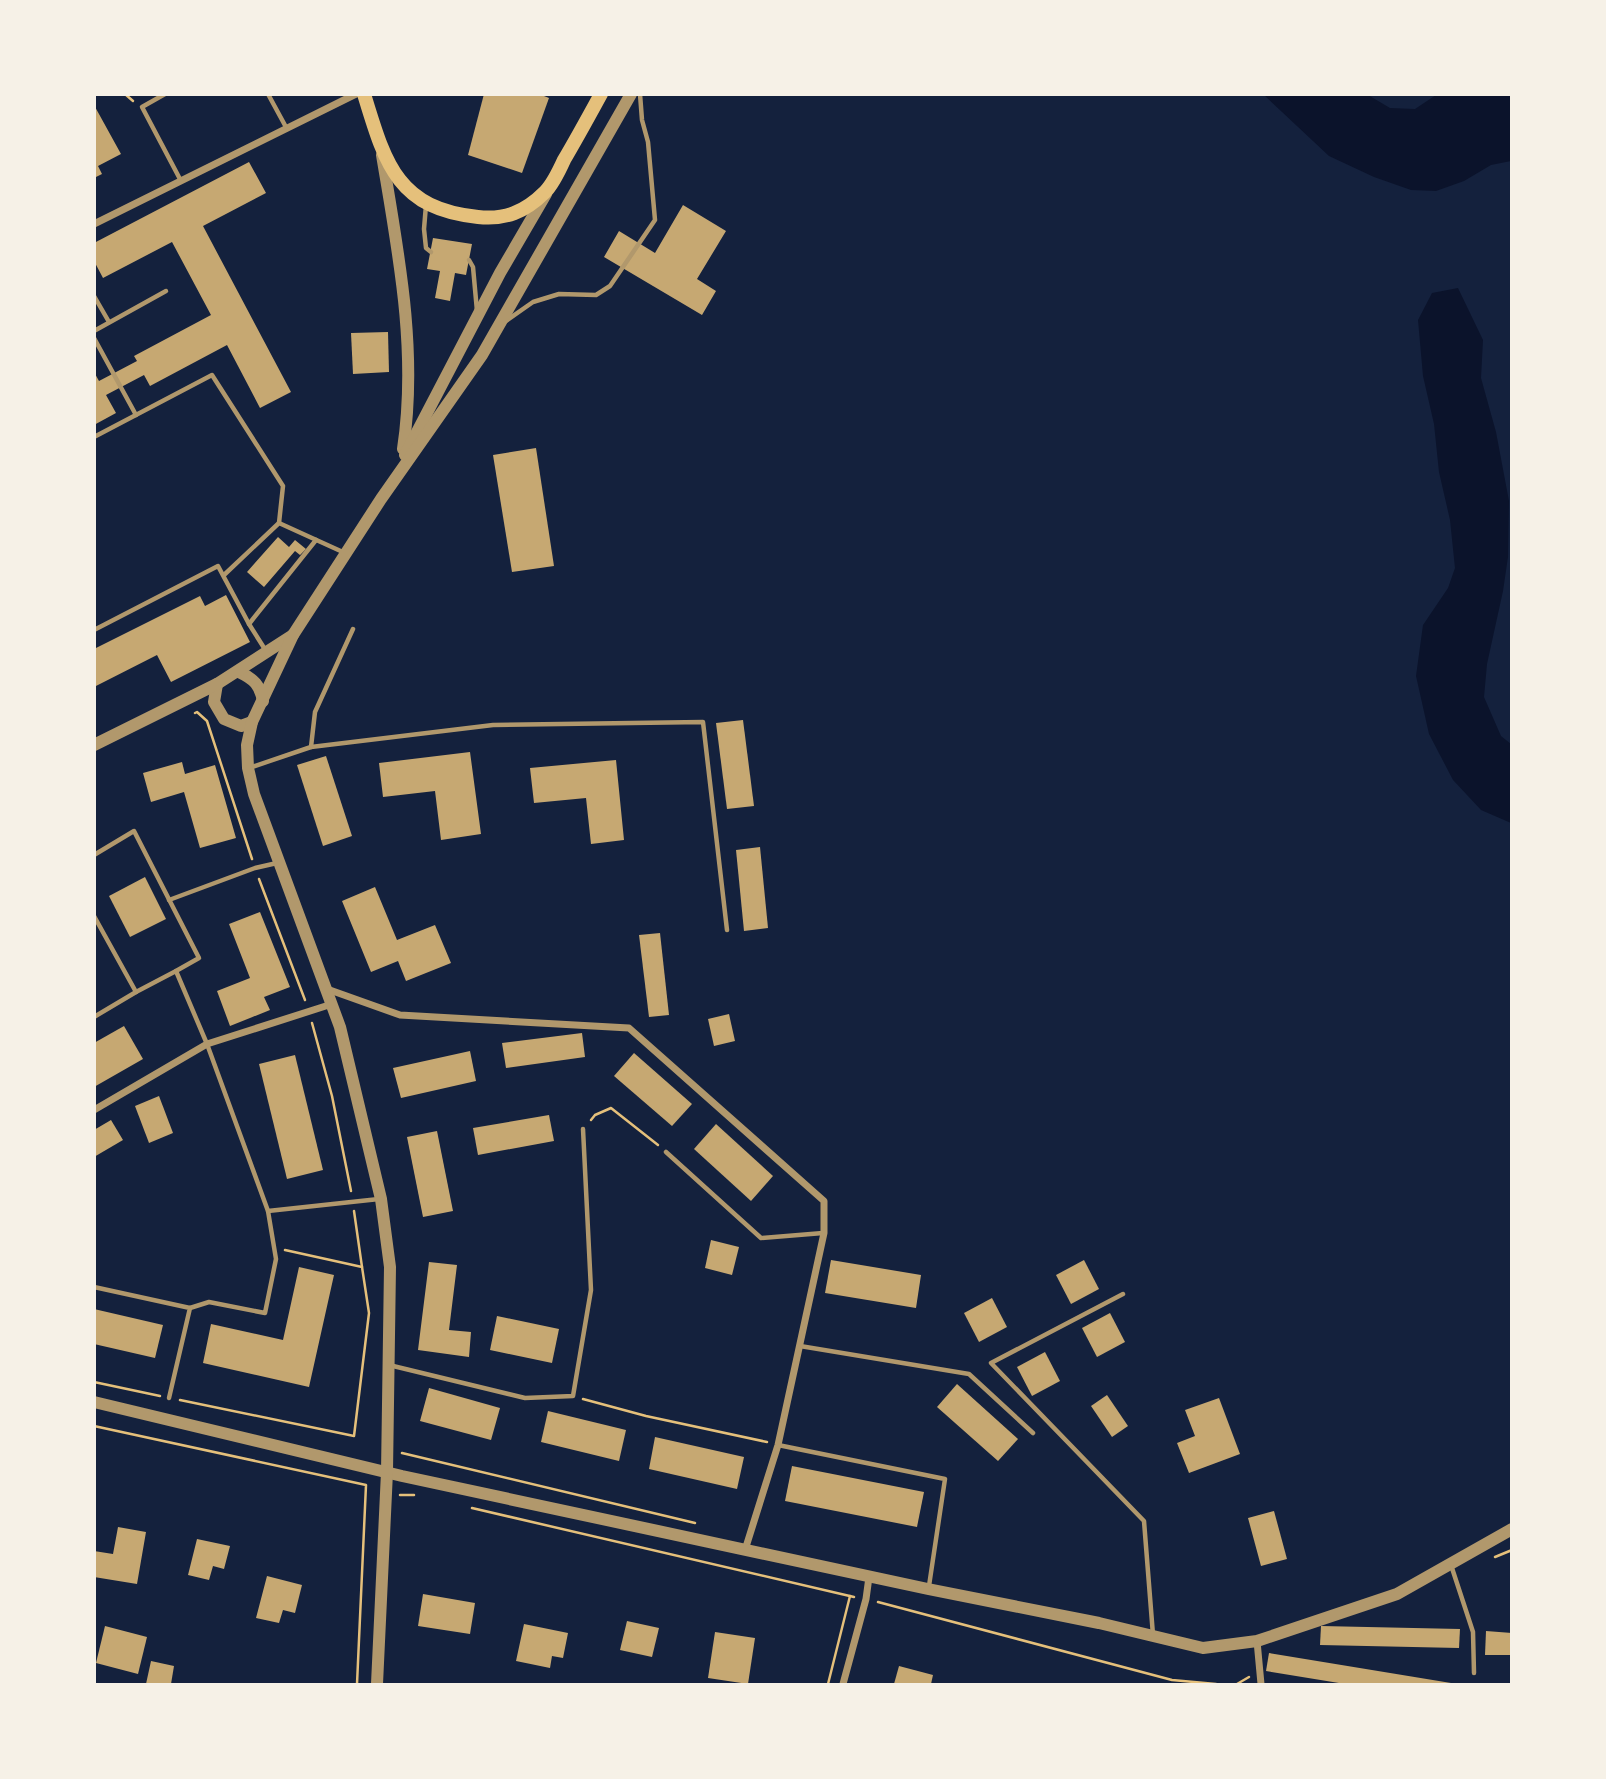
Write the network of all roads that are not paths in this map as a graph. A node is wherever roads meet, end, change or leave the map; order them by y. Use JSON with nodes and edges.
{"nodes":[{"id":1,"x":164,"y":94,"type":"edge"},
{"id":2,"x":268,"y":94,"type":"edge"},
{"id":3,"x":356,"y":94,"type":"edge"},
{"id":4,"x":364,"y":94,"type":"edge"},
{"id":5,"x":601,"y":94,"type":"edge"},
{"id":6,"x":631,"y":94,"type":"edge"},
{"id":7,"x":640,"y":94,"type":"edge"},
{"id":8,"x":287,"y":129,"type":"junction"},
{"id":9,"x":382,"y":154,"type":"junction"},
{"id":10,"x":181,"y":181,"type":"junction"},
{"id":11,"x":547,"y":190,"type":"junction"},
{"id":12,"x":426,"y":204,"type":"junction"},
{"id":13,"x":94,"y":224,"type":"edge"},
{"id":14,"x":431,"y":251,"type":"dead end"},
{"id":15,"x":469,"y":260,"type":"dead end"},
{"id":16,"x":166,"y":291,"type":"dead end"},
{"id":17,"x":94,"y":296,"type":"edge"},
{"id":18,"x":477,"y":315,"type":"junction"},
{"id":19,"x":109,"y":322,"type":"junction"},
{"id":20,"x":500,"y":326,"type":"junction"},
{"id":21,"x":94,"y":331,"type":"edge"},
{"id":22,"x":94,"y":338,"type":"edge"},
{"id":23,"x":136,"y":415,"type":"junction"},
{"id":24,"x":94,"y":437,"type":"edge"},
{"id":25,"x":394,"y":475,"type":"junction"},
{"id":26,"x":382,"y":499,"type":"junction"},
{"id":27,"x":279,"y":523,"type":"junction"},
{"id":28,"x":316,"y":540,"type":"junction"},
{"id":29,"x":346,"y":554,"type":"junction"},
{"id":30,"x":223,"y":575,"type":"junction"},
{"id":31,"x":249,"y":624,"type":"junction"},
{"id":32,"x":353,"y":629,"type":"dead end"},
{"id":33,"x":94,"y":630,"type":"edge"},
{"id":34,"x":293,"y":635,"type":"junction"},
{"id":35,"x":267,"y":653,"type":"junction"},
{"id":36,"x":239,"y":672,"type":"junction"},
{"id":37,"x":217,"y":684,"type":"junction"},
{"id":38,"x":263,"y":702,"type":"junction"},
{"id":39,"x":252,"y":722,"type":"junction"},
{"id":40,"x":94,"y":745,"type":"edge"},
{"id":41,"x":311,"y":747,"type":"junction"},
{"id":42,"x":248,"y":768,"type":"junction"},
{"id":43,"x":94,"y":855,"type":"edge"},
{"id":44,"x":277,"y":863,"type":"junction"},
{"id":45,"x":169,"y":900,"type":"junction"},
{"id":46,"x":94,"y":916,"type":"edge"},
{"id":47,"x":727,"y":930,"type":"dead end"},
{"id":48,"x":176,"y":971,"type":"junction"},
{"id":49,"x":327,"y":989,"type":"junction"},
{"id":50,"x":136,"y":992,"type":"junction"},
{"id":51,"x":332,"y":1004,"type":"junction"},
{"id":52,"x":94,"y":1017,"type":"edge"},
{"id":53,"x":207,"y":1044,"type":"junction"},
{"id":54,"x":94,"y":1110,"type":"edge"},
{"id":55,"x":583,"y":1129,"type":"road end"},
{"id":56,"x":666,"y":1152,"type":"road end"},
{"id":57,"x":381,"y":1199,"type":"junction"},
{"id":58,"x":268,"y":1211,"type":"junction"},
{"id":59,"x":824,"y":1233,"type":"junction"},
{"id":60,"x":94,"y":1287,"type":"edge"},
{"id":61,"x":1123,"y":1294,"type":"dead end"},
{"id":62,"x":190,"y":1308,"type":"junction"},
{"id":63,"x":799,"y":1346,"type":"junction"},
{"id":64,"x":388,"y":1364,"type":"junction"},
{"id":65,"x":169,"y":1398,"type":"road end"},
{"id":66,"x":94,"y":1402,"type":"edge"},
{"id":67,"x":1033,"y":1433,"type":"dead end"},
{"id":68,"x":778,"y":1445,"type":"junction"},
{"id":69,"x":387,"y":1472,"type":"junction"},
{"id":70,"x":1511,"y":1529,"type":"edge"},
{"id":71,"x":745,"y":1550,"type":"junction"},
{"id":72,"x":1450,"y":1562,"type":"junction"},
{"id":73,"x":869,"y":1577,"type":"junction"},
{"id":74,"x":928,"y":1590,"type":"junction"},
{"id":75,"x":1153,"y":1636,"type":"junction"},
{"id":76,"x":1257,"y":1641,"type":"junction"},
{"id":77,"x":1474,"y":1673,"type":"dead end"},
{"id":78,"x":377,"y":1685,"type":"edge"},
{"id":79,"x":844,"y":1685,"type":"edge"},
{"id":80,"x":1261,"y":1685,"type":"edge"}],
"edges":[{"from":1,"to":10,"type":"lane"},
{"from":2,"to":8,"type":"lane"},
{"from":3,"to":8,"type":"street"},
{"from":4,"to":9,"type":"main road"},
{"from":5,"to":11,"type":"main road"},
{"from":6,"to":20,"type":"street"},
{"from":7,"to":20,"type":"lane"},
{"from":8,"to":10,"type":"street"},
{"from":9,"to":12,"type":"main road"},
{"from":9,"to":25,"type":"street"},
{"from":10,"to":13,"type":"street"},
{"from":11,"to":12,"type":"main road"},
{"from":11,"to":18,"type":"street"},
{"from":12,"to":14,"type":"lane"},
{"from":15,"to":18,"type":"lane"},
{"from":16,"to":19,"type":"lane"},
{"from":17,"to":19,"type":"lane"},
{"from":18,"to":25,"type":"street"},
{"from":19,"to":21,"type":"lane"},
{"from":20,"to":26,"type":"street"},
{"from":22,"to":23,"type":"lane"},
{"from":23,"to":24,"type":"lane"},
{"from":23,"to":27,"type":"lane"},
{"from":25,"to":26,"type":"street"},
{"from":26,"to":29,"type":"street"},
{"from":27,"to":28,"type":"lane"},
{"from":27,"to":30,"type":"lane"},
{"from":28,"to":29,"type":"lane"},
{"from":28,"to":31,"type":"lane"},
{"from":29,"to":34,"type":"street"},
{"from":30,"to":31,"type":"lane"},
{"from":30,"to":33,"type":"lane"},
{"from":31,"to":35,"type":"lane"},
{"from":32,"to":41,"type":"lane"},
{"from":34,"to":35,"type":"street"},
{"from":34,"to":38,"type":"street"},
{"from":35,"to":36,"type":"street"},
{"from":36,"to":37,"type":"street"},
{"from":36,"to":38,"type":"street"},
{"from":37,"to":39,"type":"street"},
{"from":37,"to":40,"type":"street"},
{"from":38,"to":39,"type":"street"},
{"from":39,"to":42,"type":"street"},
{"from":41,"to":42,"type":"lane"},
{"from":41,"to":47,"type":"lane"},
{"from":42,"to":44,"type":"street"},
{"from":43,"to":45,"type":"lane"},
{"from":44,"to":45,"type":"lane"},
{"from":44,"to":49,"type":"street"},
{"from":45,"to":48,"type":"lane"},
{"from":46,"to":50,"type":"lane"},
{"from":48,"to":50,"type":"lane"},
{"from":48,"to":53,"type":"lane"},
{"from":49,"to":51,"type":"street"},
{"from":49,"to":59,"type":"street"},
{"from":50,"to":52,"type":"lane"},
{"from":51,"to":53,"type":"street"},
{"from":51,"to":57,"type":"street"},
{"from":53,"to":54,"type":"street"},
{"from":53,"to":58,"type":"lane"},
{"from":55,"to":64,"type":"lane"},
{"from":56,"to":59,"type":"lane"},
{"from":57,"to":58,"type":"lane"},
{"from":57,"to":64,"type":"street"},
{"from":58,"to":62,"type":"lane"},
{"from":59,"to":63,"type":"street"},
{"from":60,"to":62,"type":"lane"},
{"from":61,"to":75,"type":"lane"},
{"from":62,"to":65,"type":"lane"},
{"from":63,"to":67,"type":"lane"},
{"from":63,"to":68,"type":"street"},
{"from":64,"to":69,"type":"street"},
{"from":66,"to":69,"type":"street"},
{"from":68,"to":71,"type":"street"},
{"from":68,"to":74,"type":"lane"},
{"from":69,"to":71,"type":"street"},
{"from":69,"to":78,"type":"street"},
{"from":70,"to":72,"type":"street"},
{"from":71,"to":73,"type":"street"},
{"from":72,"to":76,"type":"street"},
{"from":72,"to":77,"type":"lane"},
{"from":73,"to":74,"type":"street"},
{"from":73,"to":79,"type":"street"},
{"from":74,"to":75,"type":"street"},
{"from":75,"to":76,"type":"street"},
{"from":76,"to":80,"type":"street"}]}
